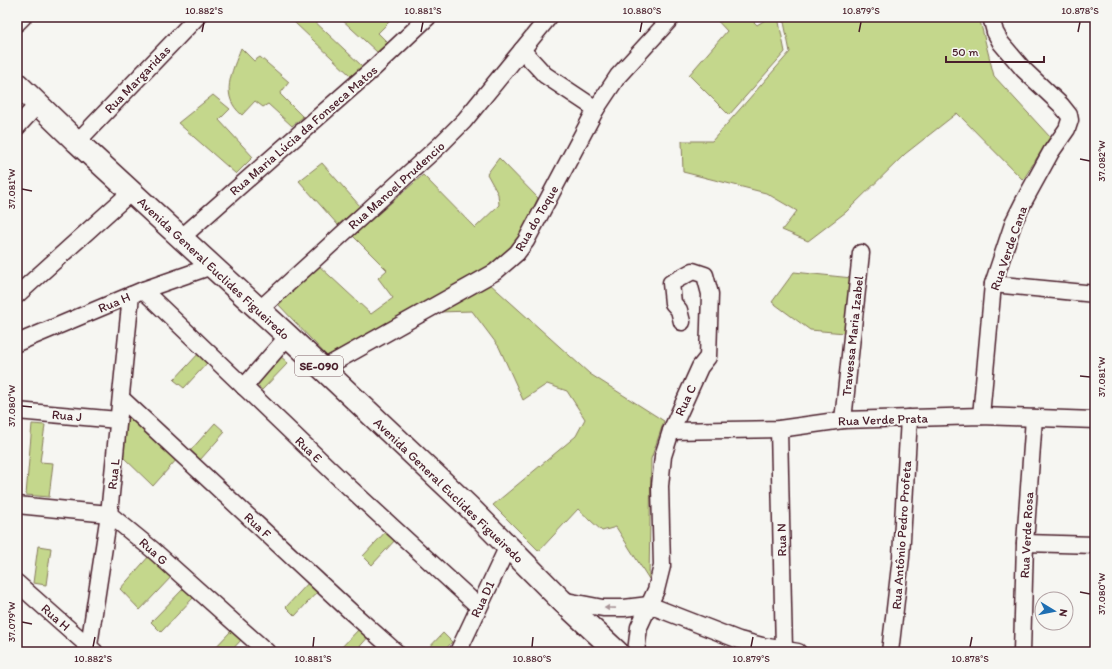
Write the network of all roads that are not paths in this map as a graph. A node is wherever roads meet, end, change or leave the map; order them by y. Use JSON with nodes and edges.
{"nodes":[{"id":1,"x":23,"y":17,"type":"edge"},
{"id":2,"x":197,"y":17,"type":"edge"},
{"id":3,"x":549,"y":17,"type":"edge"},
{"id":4,"x":672,"y":17,"type":"edge"},
{"id":5,"x":991,"y":17,"type":"edge"},
{"id":6,"x":423,"y":19,"type":"edge"},
{"id":7,"x":17,"y":23,"type":"edge"},
{"id":8,"x":522,"y":50,"type":"junction"},
{"id":9,"x":17,"y":84,"type":"edge"},
{"id":10,"x":38,"y":104,"type":"junction"},
{"id":11,"x":596,"y":109,"type":"junction"},
{"id":12,"x":17,"y":127,"type":"edge"},
{"id":13,"x":76,"y":142,"type":"junction"},
{"id":14,"x":131,"y":192,"type":"junction"},
{"id":15,"x":182,"y":237,"type":"junction"},
{"id":16,"x":861,"y":253,"type":"dead end"},
{"id":17,"x":212,"y":266,"type":"junction"},
{"id":18,"x":993,"y":284,"type":"junction"},
{"id":19,"x":137,"y":292,"type":"junction"},
{"id":20,"x":1095,"y":294,"type":"edge"},
{"id":21,"x":17,"y":295,"type":"edge"},
{"id":22,"x":259,"y":310,"type":"junction"},
{"id":23,"x":682,"y":322,"type":"dead end"},
{"id":24,"x":288,"y":336,"type":"junction"},
{"id":25,"x":17,"y":343,"type":"edge"},
{"id":26,"x":322,"y":369,"type":"junction"},
{"id":27,"x":244,"y":387,"type":"junction"},
{"id":28,"x":120,"y":398,"type":"junction"},
{"id":29,"x":17,"y":411,"type":"edge"},
{"id":30,"x":981,"y":416,"type":"junction"},
{"id":31,"x":909,"y":418,"type":"junction"},
{"id":32,"x":1034,"y":418,"type":"junction"},
{"id":33,"x":118,"y":420,"type":"junction"},
{"id":34,"x":843,"y":420,"type":"junction"},
{"id":35,"x":1095,"y":420,"type":"edge"},
{"id":36,"x":779,"y":429,"type":"junction"},
{"id":37,"x":671,"y":431,"type":"junction"},
{"id":38,"x":17,"y":505,"type":"edge"},
{"id":39,"x":109,"y":514,"type":"junction"},
{"id":40,"x":1025,"y":543,"type":"junction"},
{"id":41,"x":508,"y":546,"type":"junction"},
{"id":42,"x":1095,"y":546,"type":"edge"},
{"id":43,"x":17,"y":583,"type":"edge"},
{"id":44,"x":561,"y":600,"type":"junction"},
{"id":45,"x":648,"y":605,"type":"junction"},
{"id":46,"x":478,"y":606,"type":"junction"},
{"id":47,"x":91,"y":650,"type":"edge"},
{"id":48,"x":791,"y":651,"type":"edge"},
{"id":49,"x":267,"y":652,"type":"edge"},
{"id":50,"x":396,"y":652,"type":"edge"},
{"id":51,"x":458,"y":652,"type":"edge"},
{"id":52,"x":617,"y":652,"type":"edge"},
{"id":53,"x":636,"y":652,"type":"edge"},
{"id":54,"x":890,"y":652,"type":"edge"},
{"id":55,"x":1022,"y":652,"type":"edge"}],
"edges":[{"from":1,"to":7,"type":"street"},
{"from":2,"to":13,"type":"street","name":"Rua Margaridas"},
{"from":3,"to":8,"type":"street","name":"Rua Manoel Prudencio"},
{"from":4,"to":11,"type":"street","name":"Rua do Toque"},
{"from":5,"to":18,"type":"street","name":"Rua Verde Cana"},
{"from":6,"to":15,"type":"street","name":"Rua Maria Lúcia da Fonseca Matos"},
{"from":8,"to":11,"type":"street"},
{"from":8,"to":22,"type":"street","name":"Rua Manoel Prudencio"},
{"from":9,"to":10,"type":"main road","name":"Avenida General Euclides Figueiredo","number":"SE-090"},
{"from":10,"to":12,"type":"street"},
{"from":10,"to":13,"type":"main road","name":"Avenida General Euclides Figueiredo","number":"SE-090"},
{"from":11,"to":26,"type":"street","name":"Rua do Toque"},
{"from":13,"to":14,"type":"main road","name":"Avenida General Euclides Figueiredo","number":"SE-090"},
{"from":14,"to":15,"type":"main road","name":"Avenida General Euclides Figueiredo","number":"SE-090"},
{"from":14,"to":21,"type":"street"},
{"from":15,"to":17,"type":"main road","name":"Avenida General Euclides Figueiredo","number":"SE-090"},
{"from":16,"to":34,"type":"street","name":"Travessa Maria Izabel"},
{"from":17,"to":19,"type":"street","name":"Rua H"},
{"from":17,"to":22,"type":"main road","name":"Avenida General Euclides Figueiredo","number":"SE-090"},
{"from":18,"to":20,"type":"street"},
{"from":18,"to":30,"type":"street","name":"Rua Verde Cana"},
{"from":19,"to":25,"type":"street","name":"Rua H"},
{"from":19,"to":27,"type":"street","name":"Rua E"},
{"from":19,"to":28,"type":"street","name":"Rua L"},
{"from":22,"to":24,"type":"main road","name":"Avenida General Euclides Figueiredo","number":"SE-090"},
{"from":23,"to":37,"type":"street","name":"Rua C"},
{"from":24,"to":26,"type":"main road","name":"Avenida General Euclides Figueiredo","number":"SE-090"},
{"from":24,"to":27,"type":"street"},
{"from":26,"to":41,"type":"main road","name":"Avenida General Euclides Figueiredo","number":"SE-090"},
{"from":27,"to":46,"type":"street","name":"Rua E"},
{"from":28,"to":33,"type":"street","name":"Rua L"},
{"from":28,"to":50,"type":"street","name":"Rua F"},
{"from":29,"to":33,"type":"street","name":"Rua J"},
{"from":30,"to":31,"type":"street","name":"Rua Verde Prata"},
{"from":30,"to":32,"type":"street","name":"Rua Verde Prata"},
{"from":31,"to":34,"type":"street","name":"Rua Verde Prata"},
{"from":31,"to":54,"type":"street","name":"Rua Antônio Pedro Profeta"},
{"from":32,"to":35,"type":"street","name":"Rua Verde Prata"},
{"from":32,"to":40,"type":"street","name":"Rua Verde Rosa"},
{"from":33,"to":39,"type":"street","name":"Rua L"},
{"from":34,"to":36,"type":"street","name":"Rua Verde Prata"},
{"from":36,"to":37,"type":"street","name":"Rua Verde Prata"},
{"from":36,"to":48,"type":"street","name":"Rua N"},
{"from":37,"to":45,"type":"street","name":"Rua C"},
{"from":38,"to":39,"type":"street"},
{"from":39,"to":47,"type":"street","name":"Rua L"},
{"from":39,"to":49,"type":"street","name":"Rua G"},
{"from":40,"to":42,"type":"street"},
{"from":40,"to":55,"type":"street","name":"Rua Verde Rosa"},
{"from":41,"to":44,"type":"main road","name":"Avenida General Euclides Figueiredo","number":"SE-090"},
{"from":41,"to":46,"type":"street","name":"Rua D1"},
{"from":43,"to":47,"type":"street","name":"Rua H"},
{"from":45,"to":44,"type":"street","one_way":true},
{"from":44,"to":52,"type":"main road","name":"Avenida General Euclides Figueiredo","number":"SE-090"},
{"from":45,"to":48,"type":"street"},
{"from":45,"to":53,"type":"street","name":"Rua C"},
{"from":46,"to":51,"type":"street","name":"Rua D1"}]}
